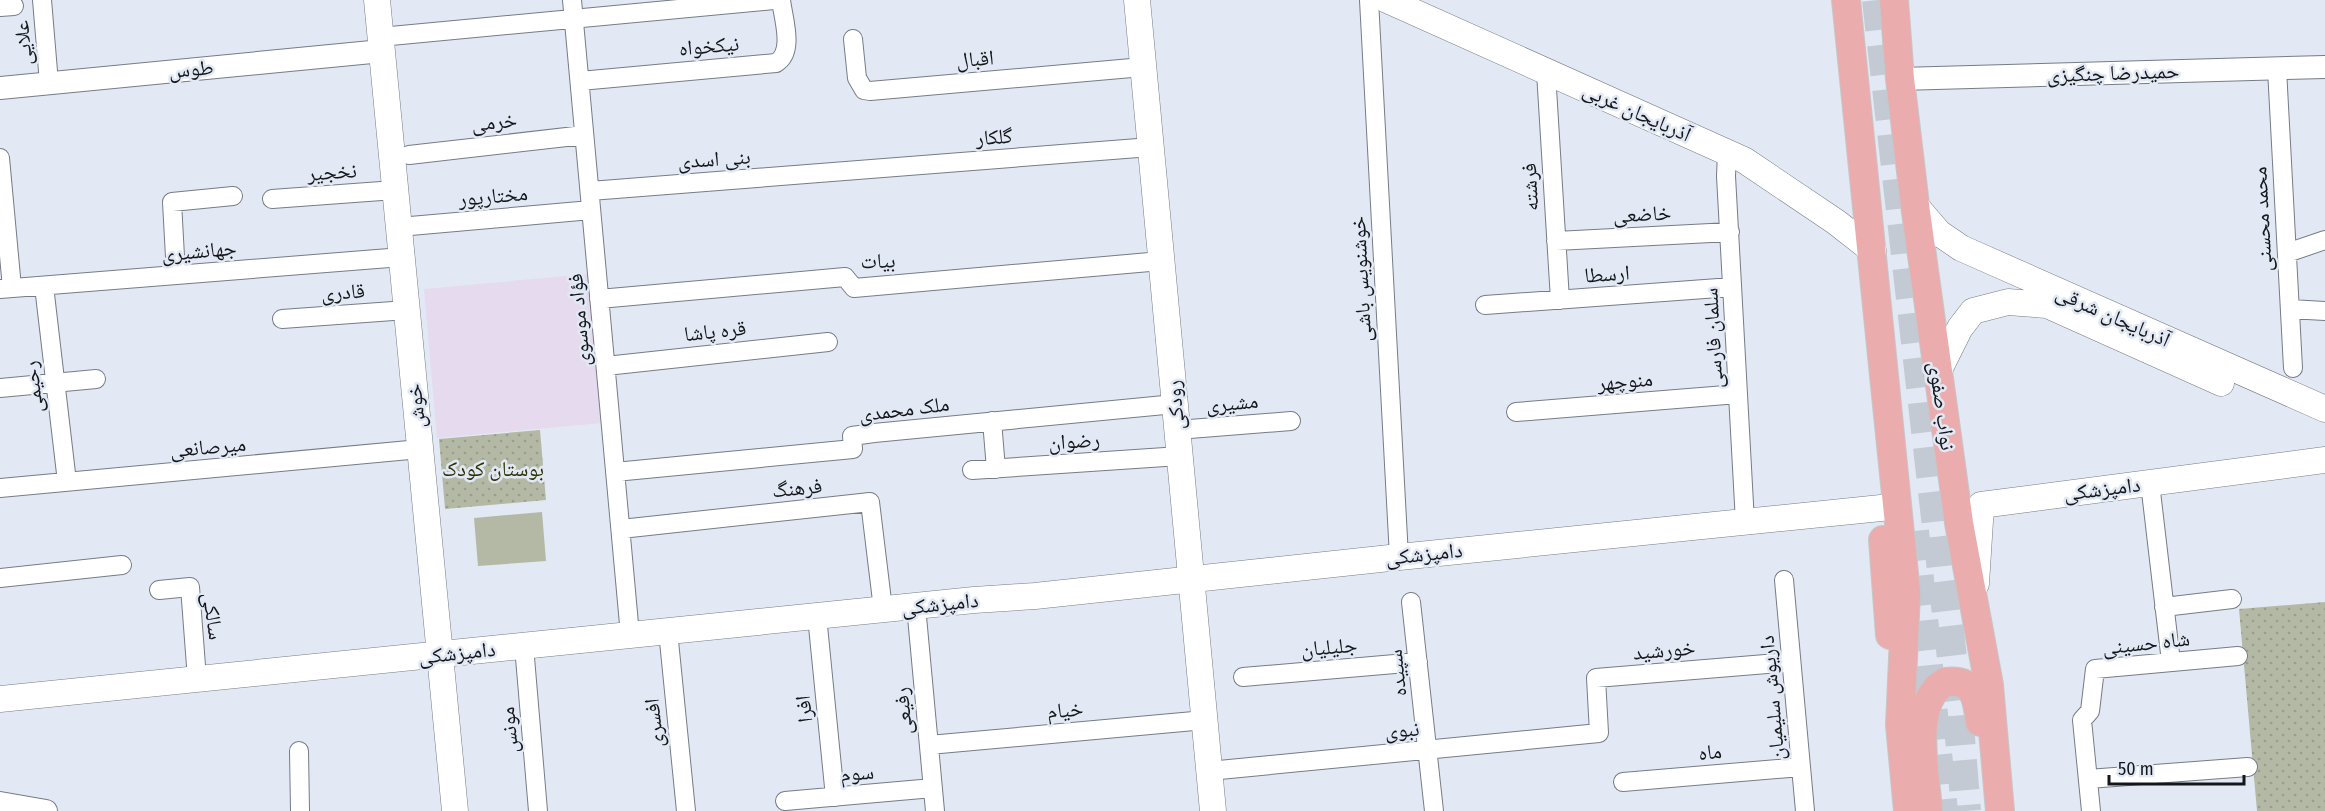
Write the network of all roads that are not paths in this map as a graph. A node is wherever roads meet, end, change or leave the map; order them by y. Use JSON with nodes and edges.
{"nodes":[{"id":1,"x":42,"y":0,"type":"edge"},
{"id":2,"x":377,"y":0,"type":"edge"},
{"id":3,"x":572,"y":0,"type":"edge"},
{"id":4,"x":774,"y":0,"type":"edge"},
{"id":5,"x":781,"y":0,"type":"edge"},
{"id":6,"x":1137,"y":0,"type":"edge"},
{"id":7,"x":1369,"y":0,"type":"edge"},
{"id":8,"x":1387,"y":0,"type":"edge"},
{"id":9,"x":1847,"y":11,"type":"edge"},
{"id":10,"x":1895,"y":11,"type":"edge"},
{"id":11,"x":574,"y":19,"type":"junction"},
{"id":12,"x":853,"y":39,"type":"dead end"},
{"id":13,"x":381,"y":44,"type":"junction"},
{"id":14,"x":1143,"y":67,"type":"junction"},
{"id":15,"x":2325,"y":67,"type":"edge"},
{"id":16,"x":2277,"y":69,"type":"junction"},
{"id":17,"x":1546,"y":72,"type":"junction"},
{"id":18,"x":1900,"y":79,"type":"junction"},
{"id":19,"x":579,"y":81,"type":"junction"},
{"id":20,"x":49,"y":83,"type":"junction"},
{"id":21,"x":0,"y":87,"type":"edge"},
{"id":22,"x":584,"y":135,"type":"junction"},
{"id":23,"x":1151,"y":147,"type":"junction"},
{"id":24,"x":1727,"y":153,"type":"junction"},
{"id":25,"x":409,"y":155,"type":"dead end"},
{"id":26,"x":0,"y":158,"type":"edge"},
{"id":27,"x":841,"y":171,"type":"joint"},
{"id":28,"x":395,"y":190,"type":"junction"},
{"id":29,"x":590,"y":191,"type":"junction"},
{"id":30,"x":233,"y":196,"type":"dead end"},
{"id":31,"x":272,"y":199,"type":"dead end"},
{"id":32,"x":1915,"y":205,"type":"junction"},
{"id":33,"x":591,"y":210,"type":"junction"},
{"id":34,"x":399,"y":227,"type":"junction"},
{"id":35,"x":1730,"y":232,"type":"junction"},
{"id":36,"x":2325,"y":240,"type":"edge"},
{"id":37,"x":1556,"y":241,"type":"junction"},
{"id":38,"x":1873,"y":251,"type":"junction"},
{"id":39,"x":2287,"y":253,"type":"junction"},
{"id":40,"x":402,"y":257,"type":"junction"},
{"id":41,"x":1161,"y":261,"type":"junction"},
{"id":42,"x":176,"y":275,"type":"junction"},
{"id":43,"x":44,"y":286,"type":"junction"},
{"id":44,"x":1732,"y":287,"type":"junction"},
{"id":45,"x":6,"y":289,"type":"edge"},
{"id":46,"x":599,"y":299,"type":"junction"},
{"id":47,"x":1560,"y":300,"type":"junction"},
{"id":48,"x":1485,"y":305,"type":"dead end"},
{"id":49,"x":1878,"y":308,"type":"junction"},
{"id":50,"x":2290,"y":309,"type":"junction"},
{"id":51,"x":407,"y":310,"type":"junction"},
{"id":52,"x":2325,"y":311,"type":"edge"},
{"id":53,"x":282,"y":319,"type":"dead end"},
{"id":54,"x":828,"y":342,"type":"dead end"},
{"id":55,"x":606,"y":366,"type":"junction"},
{"id":56,"x":2293,"y":368,"type":"dead end"},
{"id":57,"x":1937,"y":374,"type":"junction"},
{"id":58,"x":96,"y":379,"type":"dead end"},
{"id":59,"x":55,"y":383,"type":"junction"},
{"id":60,"x":0,"y":388,"type":"edge"},
{"id":61,"x":1738,"y":394,"type":"junction"},
{"id":62,"x":1175,"y":404,"type":"junction"},
{"id":63,"x":2325,"y":409,"type":"edge"},
{"id":64,"x":1515,"y":412,"type":"dead end"},
{"id":65,"x":992,"y":421,"type":"junction"},
{"id":66,"x":1291,"y":421,"type":"dead end"},
{"id":67,"x":2325,"y":428,"type":"edge"},
{"id":68,"x":1177,"y":430,"type":"junction"},
{"id":69,"x":420,"y":449,"type":"junction"},
{"id":70,"x":1180,"y":456,"type":"junction"},
{"id":71,"x":2325,"y":460,"type":"edge"},
{"id":72,"x":996,"y":469,"type":"junction"},
{"id":73,"x":972,"y":471,"type":"dead end"},
{"id":74,"x":615,"y":472,"type":"junction"},
{"id":75,"x":67,"y":482,"type":"junction"},
{"id":76,"x":2150,"y":483,"type":"junction"},
{"id":77,"x":0,"y":489,"type":"edge"},
{"id":78,"x":1881,"y":508,"type":"junction"},
{"id":79,"x":1745,"y":522,"type":"junction"},
{"id":80,"x":621,"y":530,"type":"junction"},
{"id":81,"x":1399,"y":556,"type":"junction"},
{"id":82,"x":122,"y":565,"type":"dead end"},
{"id":83,"x":0,"y":578,"type":"edge"},
{"id":84,"x":1191,"y":578,"type":"junction"},
{"id":85,"x":1784,"y":580,"type":"dead end"},
{"id":86,"x":159,"y":590,"type":"dead end"},
{"id":87,"x":2232,"y":599,"type":"dead end"},
{"id":88,"x":1412,"y":602,"type":"dead end"},
{"id":89,"x":916,"y":606,"type":"junction"},
{"id":90,"x":1975,"y":607,"type":"junction"},
{"id":91,"x":2164,"y":607,"type":"junction"},
{"id":92,"x":883,"y":609,"type":"junction"},
{"id":93,"x":817,"y":616,"type":"junction"},
{"id":94,"x":668,"y":632,"type":"junction"},
{"id":95,"x":630,"y":635,"type":"junction"},
{"id":96,"x":524,"y":646,"type":"junction"},
{"id":97,"x":440,"y":655,"type":"junction"},
{"id":98,"x":2238,"y":656,"type":"dead end"},
{"id":99,"x":1418,"y":662,"type":"junction"},
{"id":100,"x":1791,"y":662,"type":"junction"},
{"id":101,"x":2171,"y":662,"type":"junction"},
{"id":102,"x":1243,"y":677,"type":"dead end"},
{"id":103,"x":197,"y":679,"type":"junction"},
{"id":104,"x":1902,"y":679,"type":"junction"},
{"id":105,"x":0,"y":699,"type":"edge"},
{"id":106,"x":1204,"y":720,"type":"junction"},
{"id":107,"x":1599,"y":734,"type":"joint"},
{"id":108,"x":929,"y":745,"type":"junction"},
{"id":109,"x":1428,"y":750,"type":"junction"},
{"id":110,"x":298,"y":752,"type":"dead end"},
{"id":111,"x":1801,"y":766,"type":"junction"},
{"id":112,"x":2248,"y":767,"type":"dead end"},
{"id":113,"x":1209,"y":771,"type":"junction"},
{"id":114,"x":2088,"y":779,"type":"junction"},
{"id":115,"x":1623,"y":782,"type":"dead end"},
{"id":116,"x":933,"y":788,"type":"junction"},
{"id":117,"x":835,"y":797,"type":"junction"},
{"id":118,"x":785,"y":801,"type":"dead end"},
{"id":119,"x":0,"y":803,"type":"edge"},
{"id":120,"x":46,"y":811,"type":"edge"},
{"id":121,"x":300,"y":811,"type":"edge"},
{"id":122,"x":455,"y":811,"type":"edge"},
{"id":123,"x":538,"y":811,"type":"edge"},
{"id":124,"x":686,"y":811,"type":"edge"},
{"id":125,"x":935,"y":811,"type":"edge"},
{"id":126,"x":1213,"y":811,"type":"edge"},
{"id":127,"x":1434,"y":811,"type":"edge"},
{"id":128,"x":1805,"y":811,"type":"edge"},
{"id":129,"x":1908,"y":811,"type":"edge"},
{"id":130,"x":1928,"y":811,"type":"edge"},
{"id":131,"x":1988,"y":811,"type":"edge"},
{"id":132,"x":2000,"y":811,"type":"edge"},
{"id":133,"x":2091,"y":811,"type":"edge"}],
"edges":[{"from":1,"to":20,"type":"street","name":"علایی"},
{"from":2,"to":13,"type":"main road","name":"خوش"},
{"from":3,"to":11,"type":"street","name":"فؤاد موسوی"},
{"from":4,"to":11,"type":"street"},
{"from":5,"to":19,"type":"street","name":"نیکخواه"},
{"from":6,"to":14,"type":"main road","name":"رودکی"},
{"from":7,"to":81,"type":"street","name":"خوشنویس باشی"},
{"from":8,"to":17,"type":"main road","name":"آذربایجان غربی"},
{"from":9,"to":10,"type":"main road"},
{"from":9,"to":38,"type":"main road"},
{"from":10,"to":18,"type":"main road","name":"نواب صفوی"},
{"from":11,"to":13,"type":"street"},
{"from":11,"to":19,"type":"street","name":"فؤاد موسوی"},
{"from":12,"to":14,"type":"street","name":"اقبال"},
{"from":13,"to":20,"type":"street","name":"طوس"},
{"from":13,"to":28,"type":"main road","name":"خوش"},
{"from":14,"to":23,"type":"main road","name":"رودکی"},
{"from":15,"to":16,"type":"street","name":"حمیدرضا چنگیزی"},
{"from":16,"to":18,"type":"street","name":"حمیدرضا چنگیزی"},
{"from":16,"to":39,"type":"street","name":"محمد محسنی"},
{"from":17,"to":24,"type":"main road","name":"آذربایجان غربی"},
{"from":17,"to":37,"type":"street","name":"فرشته"},
{"from":18,"to":32,"type":"main road","name":"نواب صفوی"},
{"from":19,"to":22,"type":"street","name":"فؤاد موسوی"},
{"from":20,"to":21,"type":"street","name":"طوس"},
{"from":22,"to":25,"type":"street","name":"خرمی"},
{"from":22,"to":29,"type":"street","name":"فؤاد موسوی"},
{"from":23,"to":27,"type":"street","name":"گلکار"},
{"from":23,"to":41,"type":"main road","name":"رودکی"},
{"from":24,"to":35,"type":"street","name":"سلمان فارسی"},
{"from":24,"to":38,"type":"main road","name":"آذربایجان غربی"},
{"from":26,"to":45,"type":"street"},
{"from":27,"to":29,"type":"street","name":"بنی اسدی"},
{"from":28,"to":31,"type":"street","name":"نخجیر"},
{"from":28,"to":34,"type":"main road","name":"خوش"},
{"from":29,"to":33,"type":"street","name":"فؤاد موسوی"},
{"from":30,"to":42,"type":"street"},
{"from":32,"to":57,"type":"main road","name":"نواب صفوی"},
{"from":32,"to":63,"type":"main road","name":"آذربایجان شرقی"},
{"from":33,"to":34,"type":"street","name":"مختارپور"},
{"from":33,"to":46,"type":"street","name":"فؤاد موسوی"},
{"from":34,"to":40,"type":"main road","name":"خوش"},
{"from":35,"to":37,"type":"street","name":"خاضعی"},
{"from":35,"to":44,"type":"street","name":"سلمان فارسی"},
{"from":36,"to":39,"type":"street"},
{"from":37,"to":47,"type":"street","name":"فرشته"},
{"from":38,"to":49,"type":"main road"},
{"from":39,"to":50,"type":"street","name":"محمد محسنی"},
{"from":40,"to":42,"type":"street","name":"جهانشیری"},
{"from":40,"to":51,"type":"main road","name":"خوش"},
{"from":41,"to":46,"type":"street","name":"بیات"},
{"from":41,"to":62,"type":"main road","name":"رودکی"},
{"from":42,"to":43,"type":"street","name":"جهانشیری"},
{"from":43,"to":45,"type":"street","name":"جهانشیری"},
{"from":43,"to":59,"type":"street","name":"رحیمی"},
{"from":44,"to":47,"type":"street","name":"ارسطا"},
{"from":44,"to":61,"type":"street","name":"سلمان فارسی"},
{"from":46,"to":55,"type":"street","name":"فؤاد موسوی"},
{"from":47,"to":48,"type":"street","name":"ارسطا"},
{"from":49,"to":78,"type":"main road"},
{"from":49,"to":104,"type":"main road"},
{"from":50,"to":52,"type":"street"},
{"from":50,"to":56,"type":"street","name":"محمد محسنی"},
{"from":51,"to":53,"type":"street","name":"قادری"},
{"from":51,"to":69,"type":"main road","name":"خوش"},
{"from":54,"to":55,"type":"street","name":"قره پاشا"},
{"from":55,"to":74,"type":"street","name":"فؤاد موسوی"},
{"from":57,"to":67,"type":"main road","name":"آذربایجان شرقی"},
{"from":57,"to":90,"type":"main road","name":"نواب صفوی"},
{"from":58,"to":59,"type":"street"},
{"from":59,"to":60,"type":"street"},
{"from":59,"to":75,"type":"street","name":"رحیمی"},
{"from":61,"to":64,"type":"street","name":"منوچهر"},
{"from":61,"to":79,"type":"street","name":"سلمان فارسی"},
{"from":62,"to":65,"type":"street","name":"ملک محمدی"},
{"from":62,"to":68,"type":"main road","name":"رودکی"},
{"from":65,"to":72,"type":"street"},
{"from":65,"to":74,"type":"street","name":"ملک محمدی"},
{"from":66,"to":68,"type":"street","name":"مشیری"},
{"from":68,"to":70,"type":"main road","name":"رودکی"},
{"from":69,"to":75,"type":"street","name":"میرصانعی"},
{"from":69,"to":97,"type":"main road","name":"خوش"},
{"from":70,"to":72,"type":"street","name":"رضوان"},
{"from":70,"to":84,"type":"main road","name":"رودکی"},
{"from":71,"to":76,"type":"main road","name":"دامپزشکی"},
{"from":72,"to":73,"type":"street","name":"رضوان"},
{"from":74,"to":80,"type":"street","name":"فؤاد موسوی"},
{"from":75,"to":77,"type":"street","name":"میرصانعی"},
{"from":76,"to":90,"type":"main road","name":"دامپزشکی"},
{"from":76,"to":91,"type":"street"},
{"from":78,"to":79,"type":"main road","name":"دامپزشکی"},
{"from":78,"to":104,"type":"main road"},
{"from":79,"to":81,"type":"main road","name":"دامپزشکی"},
{"from":80,"to":92,"type":"street","name":"فرهنگ"},
{"from":80,"to":95,"type":"street","name":"فؤاد موسوی"},
{"from":81,"to":84,"type":"main road","name":"دامپزشکی"},
{"from":82,"to":83,"type":"street"},
{"from":84,"to":89,"type":"main road","name":"دامپزشکی"},
{"from":84,"to":106,"type":"main road","name":"رودکی"},
{"from":85,"to":100,"type":"street","name":"داریوش سلیمیان"},
{"from":86,"to":103,"type":"street","name":"سالکی"},
{"from":87,"to":91,"type":"street"},
{"from":88,"to":99,"type":"street","name":"سپیده"},
{"from":89,"to":92,"type":"main road","name":"دامپزشکی"},
{"from":89,"to":108,"type":"street","name":"رفیعی"},
{"from":90,"to":132,"type":"main road","name":"نواب صفوی"},
{"from":91,"to":101,"type":"street"},
{"from":92,"to":93,"type":"main road","name":"دامپزشکی"},
{"from":93,"to":94,"type":"main road","name":"دامپزشکی"},
{"from":93,"to":117,"type":"street","name":"افرا"},
{"from":94,"to":95,"type":"main road","name":"دامپزشکی"},
{"from":94,"to":124,"type":"street","name":"افسری"},
{"from":95,"to":96,"type":"main road","name":"دامپزشکی"},
{"from":96,"to":97,"type":"main road","name":"دامپزشکی"},
{"from":96,"to":123,"type":"street","name":"مونس"},
{"from":97,"to":103,"type":"main road","name":"دامپزشکی"},
{"from":97,"to":122,"type":"main road","name":"خوش"},
{"from":98,"to":101,"type":"street","name":"شاه حسینی"},
{"from":99,"to":102,"type":"street","name":"جلیلیان"},
{"from":99,"to":109,"type":"street","name":"سپیده"},
{"from":100,"to":107,"type":"street","name":"خورشید"},
{"from":100,"to":111,"type":"street","name":"داریوش سلیمیان"},
{"from":101,"to":114,"type":"street","name":"شاه حسینی"},
{"from":103,"to":105,"type":"main road","name":"دامپزشکی"},
{"from":104,"to":129,"type":"main road"},
{"from":106,"to":108,"type":"street","name":"خیام"},
{"from":106,"to":113,"type":"main road","name":"رودکی"},
{"from":107,"to":109,"type":"street","name":"نبوی"},
{"from":108,"to":116,"type":"street","name":"رفیعی"},
{"from":109,"to":113,"type":"street","name":"نبوی"},
{"from":109,"to":127,"type":"street","name":"سپیده"},
{"from":110,"to":121,"type":"street"},
{"from":111,"to":115,"type":"street","name":"ماه"},
{"from":111,"to":128,"type":"street","name":"داریوش سلیمیان"},
{"from":112,"to":114,"type":"street"},
{"from":113,"to":126,"type":"main road","name":"رودکی"},
{"from":114,"to":133,"type":"street","name":"شاه حسینی"},
{"from":116,"to":117,"type":"street","name":"سوم"},
{"from":116,"to":125,"type":"street","name":"رفیعی"},
{"from":117,"to":118,"type":"street","name":"سوم"},
{"from":119,"to":120,"type":"street"},
{"from":130,"to":131,"type":"main road"}]}
